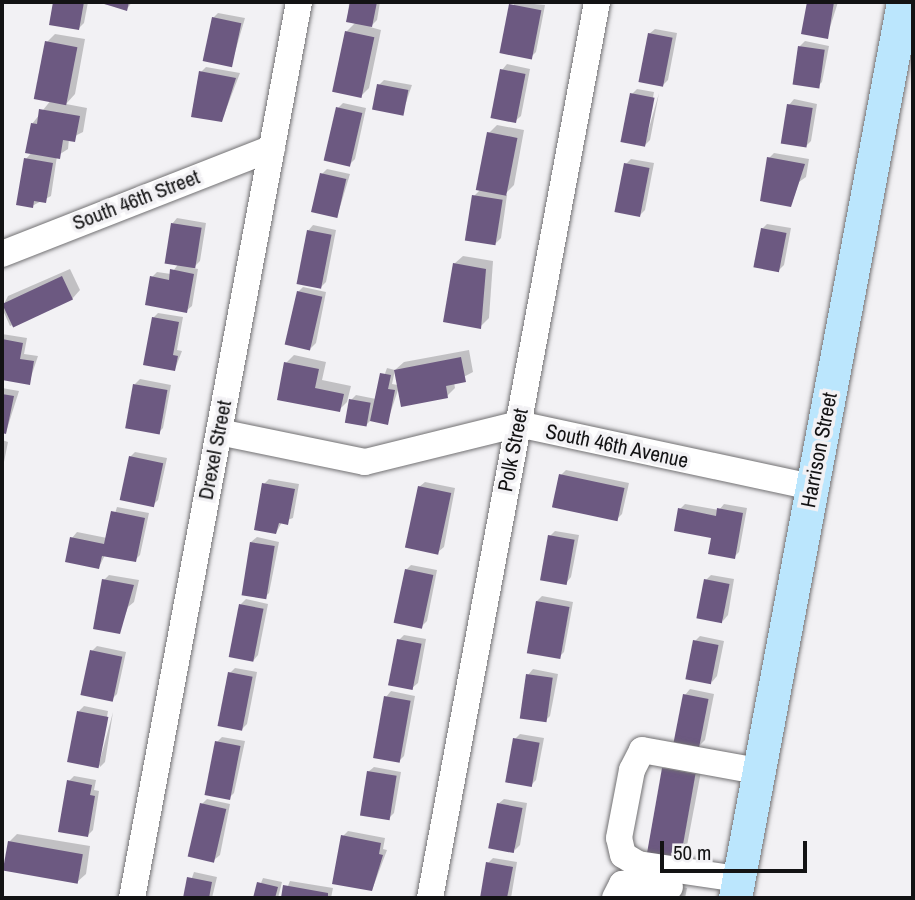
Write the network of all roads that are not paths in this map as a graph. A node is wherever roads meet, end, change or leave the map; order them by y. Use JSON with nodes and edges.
{"nodes":[{"id":1,"x":299,"y":2,"type":"edge"},
{"id":2,"x":597,"y":2,"type":"edge"},
{"id":3,"x":903,"y":2,"type":"edge"},
{"id":4,"x":272,"y":148,"type":"junction"},
{"id":5,"x":2,"y":254,"type":"edge"},
{"id":6,"x":518,"y":424,"type":"junction"},
{"id":7,"x":219,"y":432,"type":"junction"},
{"id":8,"x":811,"y":487,"type":"junction"},
{"id":9,"x":758,"y":771,"type":"junction"},
{"id":10,"x":736,"y":891,"type":"edge"},
{"id":11,"x":132,"y":898,"type":"edge"},
{"id":12,"x":430,"y":898,"type":"edge"},
{"id":13,"x":615,"y":898,"type":"edge"}],
"edges":[{"from":1,"to":4,"type":"street","name":"Drexel Street"},
{"from":2,"to":6,"type":"street","name":"Polk Street"},
{"from":3,"to":8,"type":"main road","name":"Harrison Street"},
{"from":4,"to":5,"type":"street","name":"South 46th Street"},
{"from":4,"to":7,"type":"street","name":"Drexel Street"},
{"from":6,"to":7,"type":"street","name":"South 46th Avenue"},
{"from":6,"to":8,"type":"street","name":"South 46th Avenue"},
{"from":6,"to":12,"type":"street","name":"Polk Street"},
{"from":7,"to":11,"type":"street","name":"Drexel Street"},
{"from":8,"to":9,"type":"main road","name":"Harrison Street"},
{"from":9,"to":10,"type":"main road","name":"Harrison Street"},
{"from":9,"to":10,"type":"street"},
{"from":10,"to":13,"type":"street"}]}
